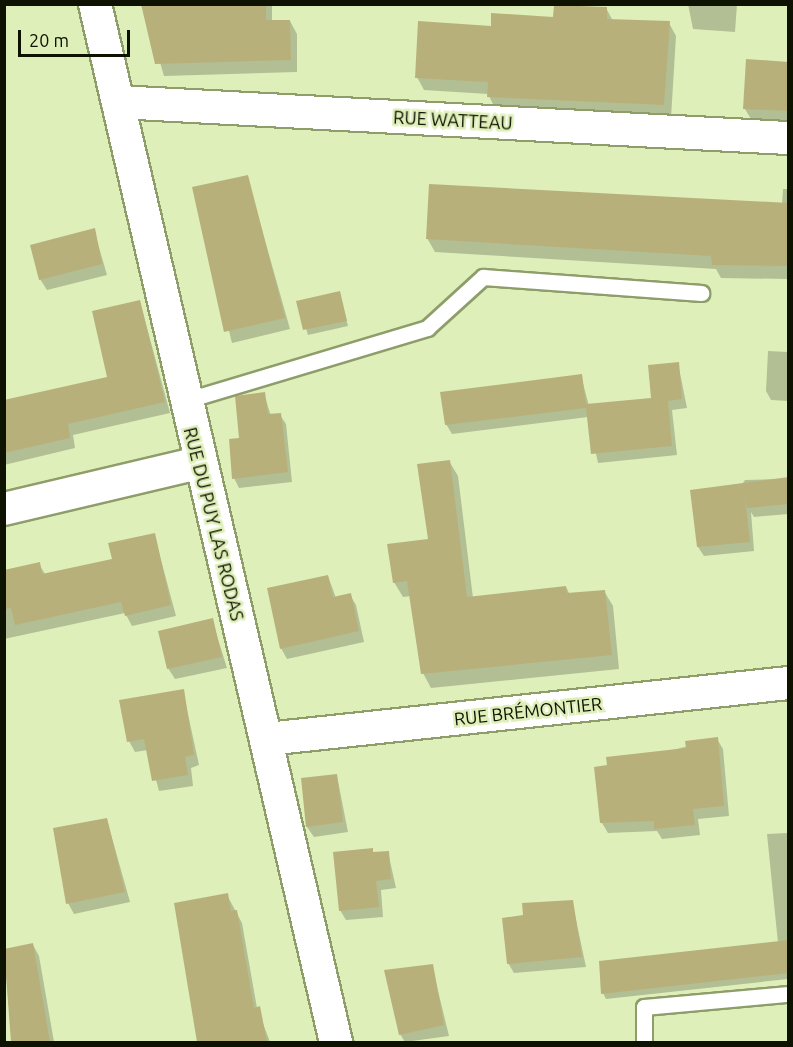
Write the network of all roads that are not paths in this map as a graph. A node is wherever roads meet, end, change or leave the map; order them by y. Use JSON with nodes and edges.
{"nodes":[{"id":1,"x":95,"y":4,"type":"edge"},
{"id":2,"x":117,"y":102,"type":"junction"},
{"id":3,"x":789,"y":138,"type":"edge"},
{"id":4,"x":701,"y":293,"type":"dead end"},
{"id":5,"x":184,"y":401,"type":"junction"},
{"id":6,"x":198,"y":463,"type":"junction"},
{"id":7,"x":4,"y":509,"type":"edge"},
{"id":8,"x":789,"y":683,"type":"edge"},
{"id":9,"x":267,"y":739,"type":"junction"},
{"id":10,"x":789,"y":994,"type":"edge"},
{"id":11,"x":336,"y":1042,"type":"edge"},
{"id":12,"x":644,"y":1042,"type":"edge"}],
"edges":[{"from":1,"to":2,"type":"street","name":"RUE DU PUY LAS RODAS"},
{"from":2,"to":3,"type":"street","name":"RUE WATTEAU"},
{"from":2,"to":5,"type":"street","name":"RUE DU PUY LAS RODAS"},
{"from":4,"to":5,"type":"lane"},
{"from":5,"to":6,"type":"street","name":"RUE DU PUY LAS RODAS"},
{"from":6,"to":7,"type":"street"},
{"from":6,"to":9,"type":"street","name":"RUE DU PUY LAS RODAS"},
{"from":8,"to":9,"type":"street","name":"RUE BRÉMONTIER"},
{"from":9,"to":11,"type":"street","name":"RUE DU PUY LAS RODAS"},
{"from":10,"to":12,"type":"lane"}]}
